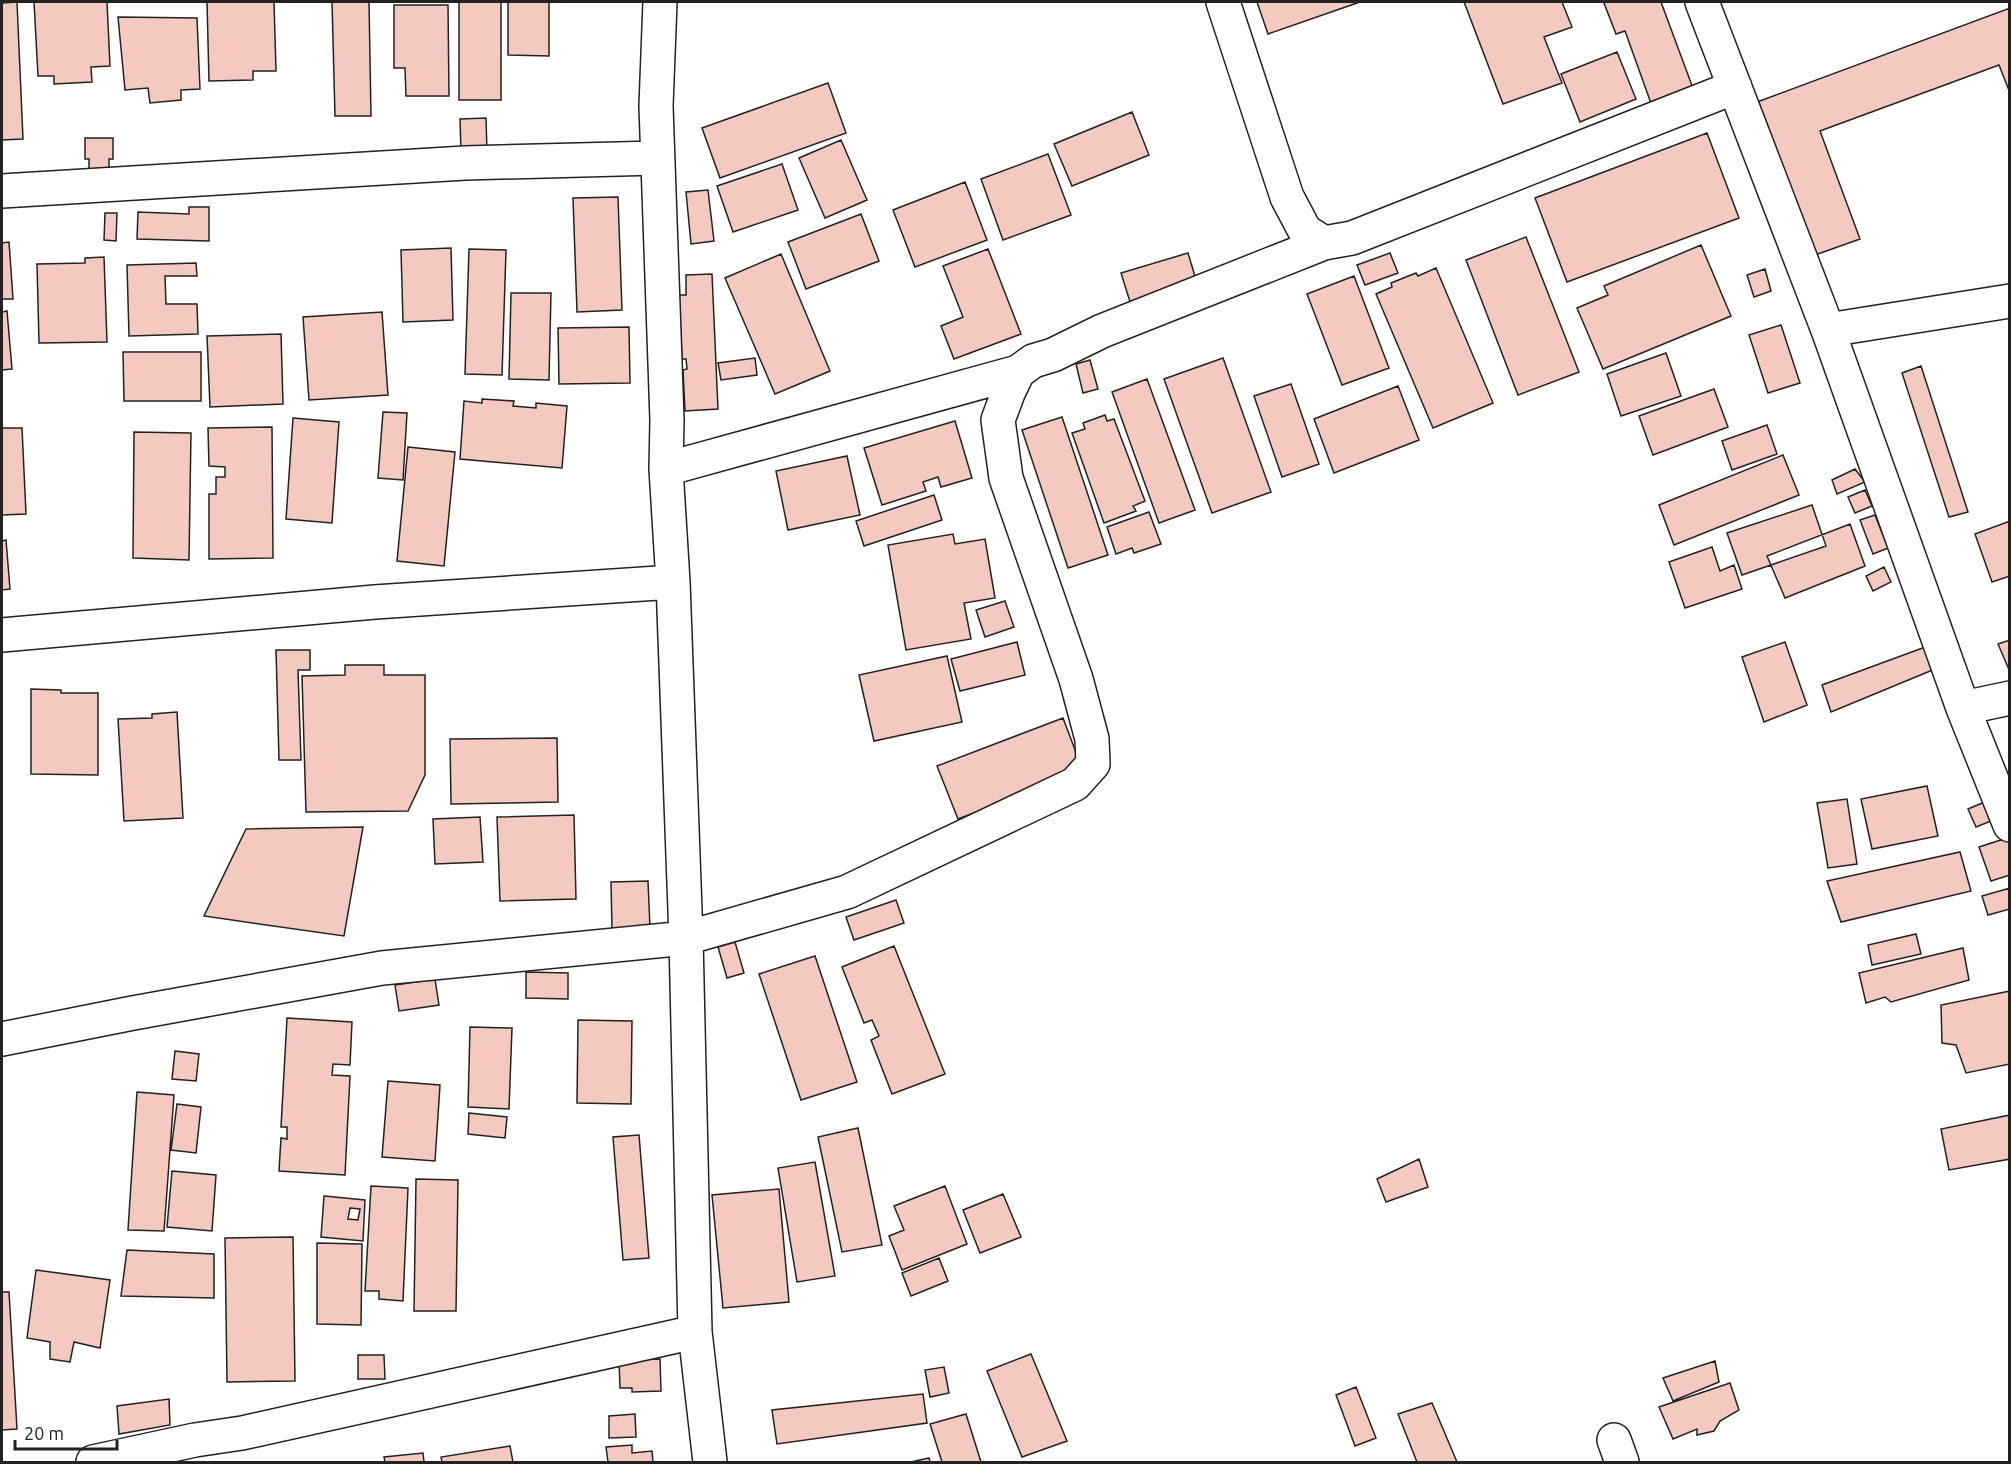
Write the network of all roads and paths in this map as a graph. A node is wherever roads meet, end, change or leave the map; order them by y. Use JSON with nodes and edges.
{"nodes":[{"id":1,"x":660,"y":2,"type":"edge"},
{"id":2,"x":1223,"y":2,"type":"edge"},
{"id":3,"x":1702,"y":2,"type":"edge"},
{"id":4,"x":1735,"y":87,"type":"junction"},
{"id":5,"x":657,"y":158,"type":"junction"},
{"id":6,"x":2,"y":191,"type":"edge"},
{"id":7,"x":1324,"y":243,"type":"junction"},
{"id":8,"x":2010,"y":301,"type":"edge"},
{"id":9,"x":1828,"y":330,"type":"junction"},
{"id":10,"x":1018,"y":372,"type":"junction"},
{"id":11,"x":666,"y":469,"type":"junction"},
{"id":12,"x":673,"y":582,"type":"junction"},
{"id":13,"x":2,"y":635,"type":"edge"},
{"id":14,"x":2010,"y":698,"type":"edge"},
{"id":15,"x":1963,"y":708,"type":"junction"},
{"id":16,"x":2010,"y":825,"type":"edge"},
{"id":17,"x":686,"y":938,"type":"junction"},
{"id":18,"x":2,"y":1039,"type":"edge"},
{"id":19,"x":695,"y":1332,"type":"junction"},
{"id":20,"x":93,"y":1462,"type":"edge"},
{"id":21,"x":710,"y":1462,"type":"edge"}],
"edges":[{"from":1,"to":5,"type":"street"},
{"from":2,"to":7,"type":"street"},
{"from":3,"to":4,"type":"street"},
{"from":4,"to":7,"type":"street"},
{"from":4,"to":9,"type":"street"},
{"from":5,"to":6,"type":"street"},
{"from":5,"to":11,"type":"street"},
{"from":7,"to":10,"type":"street"},
{"from":8,"to":9,"type":"street"},
{"from":9,"to":15,"type":"street"},
{"from":10,"to":11,"type":"street"},
{"from":10,"to":17,"type":"street"},
{"from":11,"to":12,"type":"street"},
{"from":12,"to":13,"type":"street"},
{"from":12,"to":17,"type":"street"},
{"from":14,"to":15,"type":"street"},
{"from":15,"to":16,"type":"street"},
{"from":17,"to":18,"type":"street"},
{"from":17,"to":19,"type":"street"},
{"from":19,"to":20,"type":"street"},
{"from":19,"to":21,"type":"street"}]}
